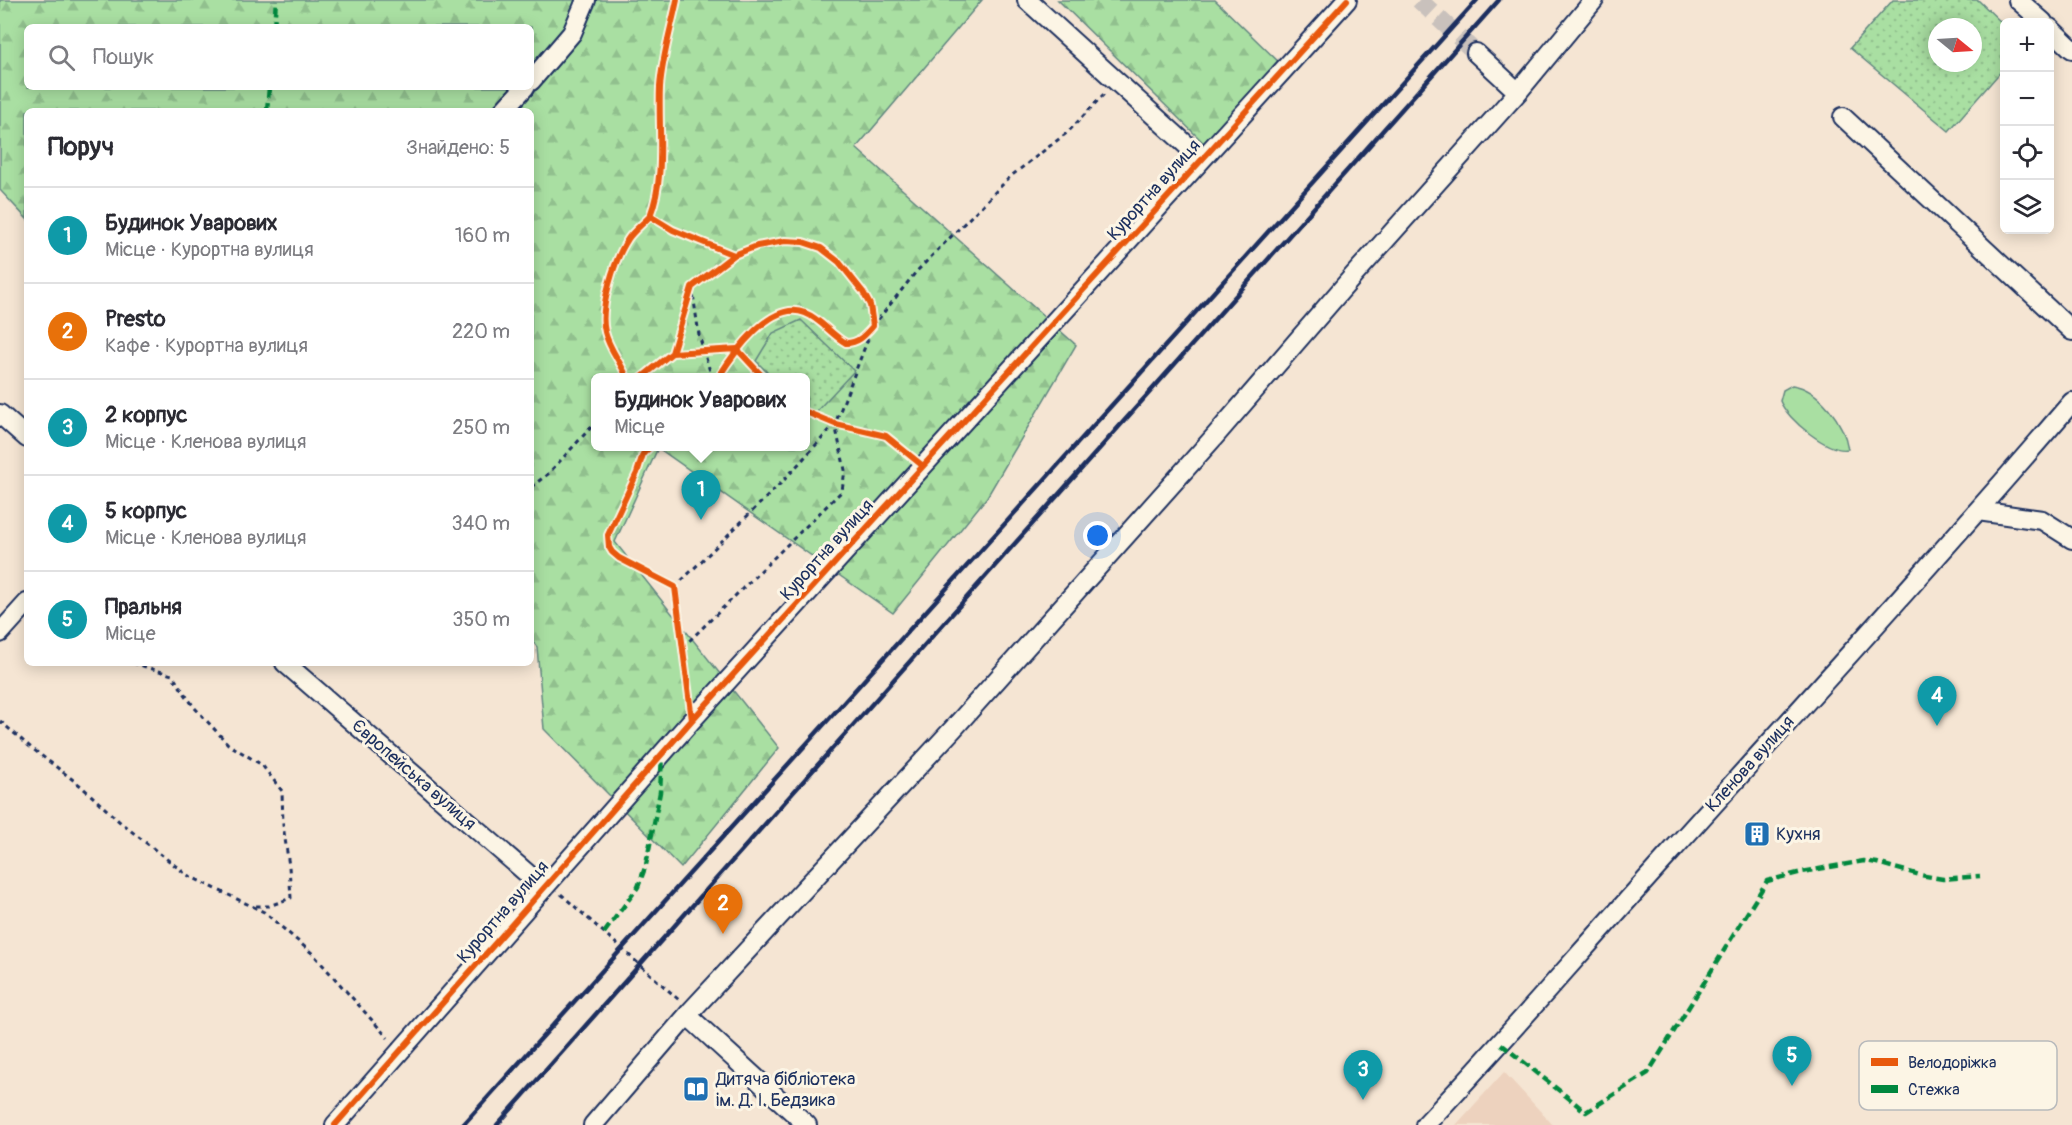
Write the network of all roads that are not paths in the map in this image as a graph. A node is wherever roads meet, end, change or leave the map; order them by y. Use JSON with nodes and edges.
{"nodes":[{"id":1,"x":586,"y":0,"type":"edge"},
{"id":2,"x":1027,"y":0,"type":"edge"},
{"id":3,"x":1347,"y":0,"type":"edge"},
{"id":4,"x":1594,"y":0,"type":"edge"},
{"id":5,"x":2018,"y":0,"type":"edge"},
{"id":6,"x":2038,"y":18,"type":"edge"},
{"id":7,"x":2054,"y":33,"type":"edge"},
{"id":8,"x":2072,"y":49,"type":"edge"},
{"id":9,"x":1476,"y":53,"type":"tunnel mouth"},
{"id":10,"x":534,"y":77,"type":"edge"},
{"id":11,"x":522,"y":90,"type":"edge"},
{"id":12,"x":1518,"y":92,"type":"junction"},
{"id":13,"x":506,"y":108,"type":"edge"},
{"id":14,"x":1843,"y":117,"type":"dead end"},
{"id":15,"x":1202,"y":159,"type":"junction"},
{"id":16,"x":2072,"y":331,"type":"edge"},
{"id":17,"x":2072,"y":402,"type":"edge"},
{"id":18,"x":0,"y":414,"type":"edge"},
{"id":19,"x":24,"y":435,"type":"edge"},
{"id":20,"x":1978,"y":512,"type":"junction"},
{"id":21,"x":2072,"y":539,"type":"edge"},
{"id":22,"x":24,"y":606,"type":"edge"},
{"id":23,"x":0,"y":633,"type":"edge"},
{"id":24,"x":289,"y":666,"type":"edge"},
{"id":25,"x":547,"y":885,"type":"junction"},
{"id":26,"x":690,"y":1013,"type":"junction"},
{"id":27,"x":335,"y":1125,"type":"edge"},
{"id":28,"x":593,"y":1125,"type":"edge"},
{"id":29,"x":807,"y":1125,"type":"edge"},
{"id":30,"x":1425,"y":1125,"type":"edge"}],
"edges":[{"from":1,"to":10,"type":"street"},
{"from":2,"to":15,"type":"street"},
{"from":3,"to":15,"type":"street","name":"Курортна вулиця"},
{"from":4,"to":12,"type":"street"},
{"from":5,"to":6,"type":"street"},
{"from":7,"to":8,"type":"street"},
{"from":9,"to":12,"type":"street"},
{"from":11,"to":13,"type":"street"},
{"from":12,"to":26,"type":"street"},
{"from":14,"to":16,"type":"street"},
{"from":15,"to":25,"type":"street","name":"Курортна вулиця"},
{"from":17,"to":20,"type":"street","name":"Кленова вулиця"},
{"from":18,"to":19,"type":"street"},
{"from":20,"to":21,"type":"street"},
{"from":20,"to":30,"type":"street","name":"Кленова вулиця"},
{"from":22,"to":23,"type":"street"},
{"from":24,"to":25,"type":"street","name":"Європейська вулиця"},
{"from":25,"to":27,"type":"street","name":"Курортна вулиця"},
{"from":26,"to":28,"type":"street"},
{"from":26,"to":29,"type":"street"}]}
